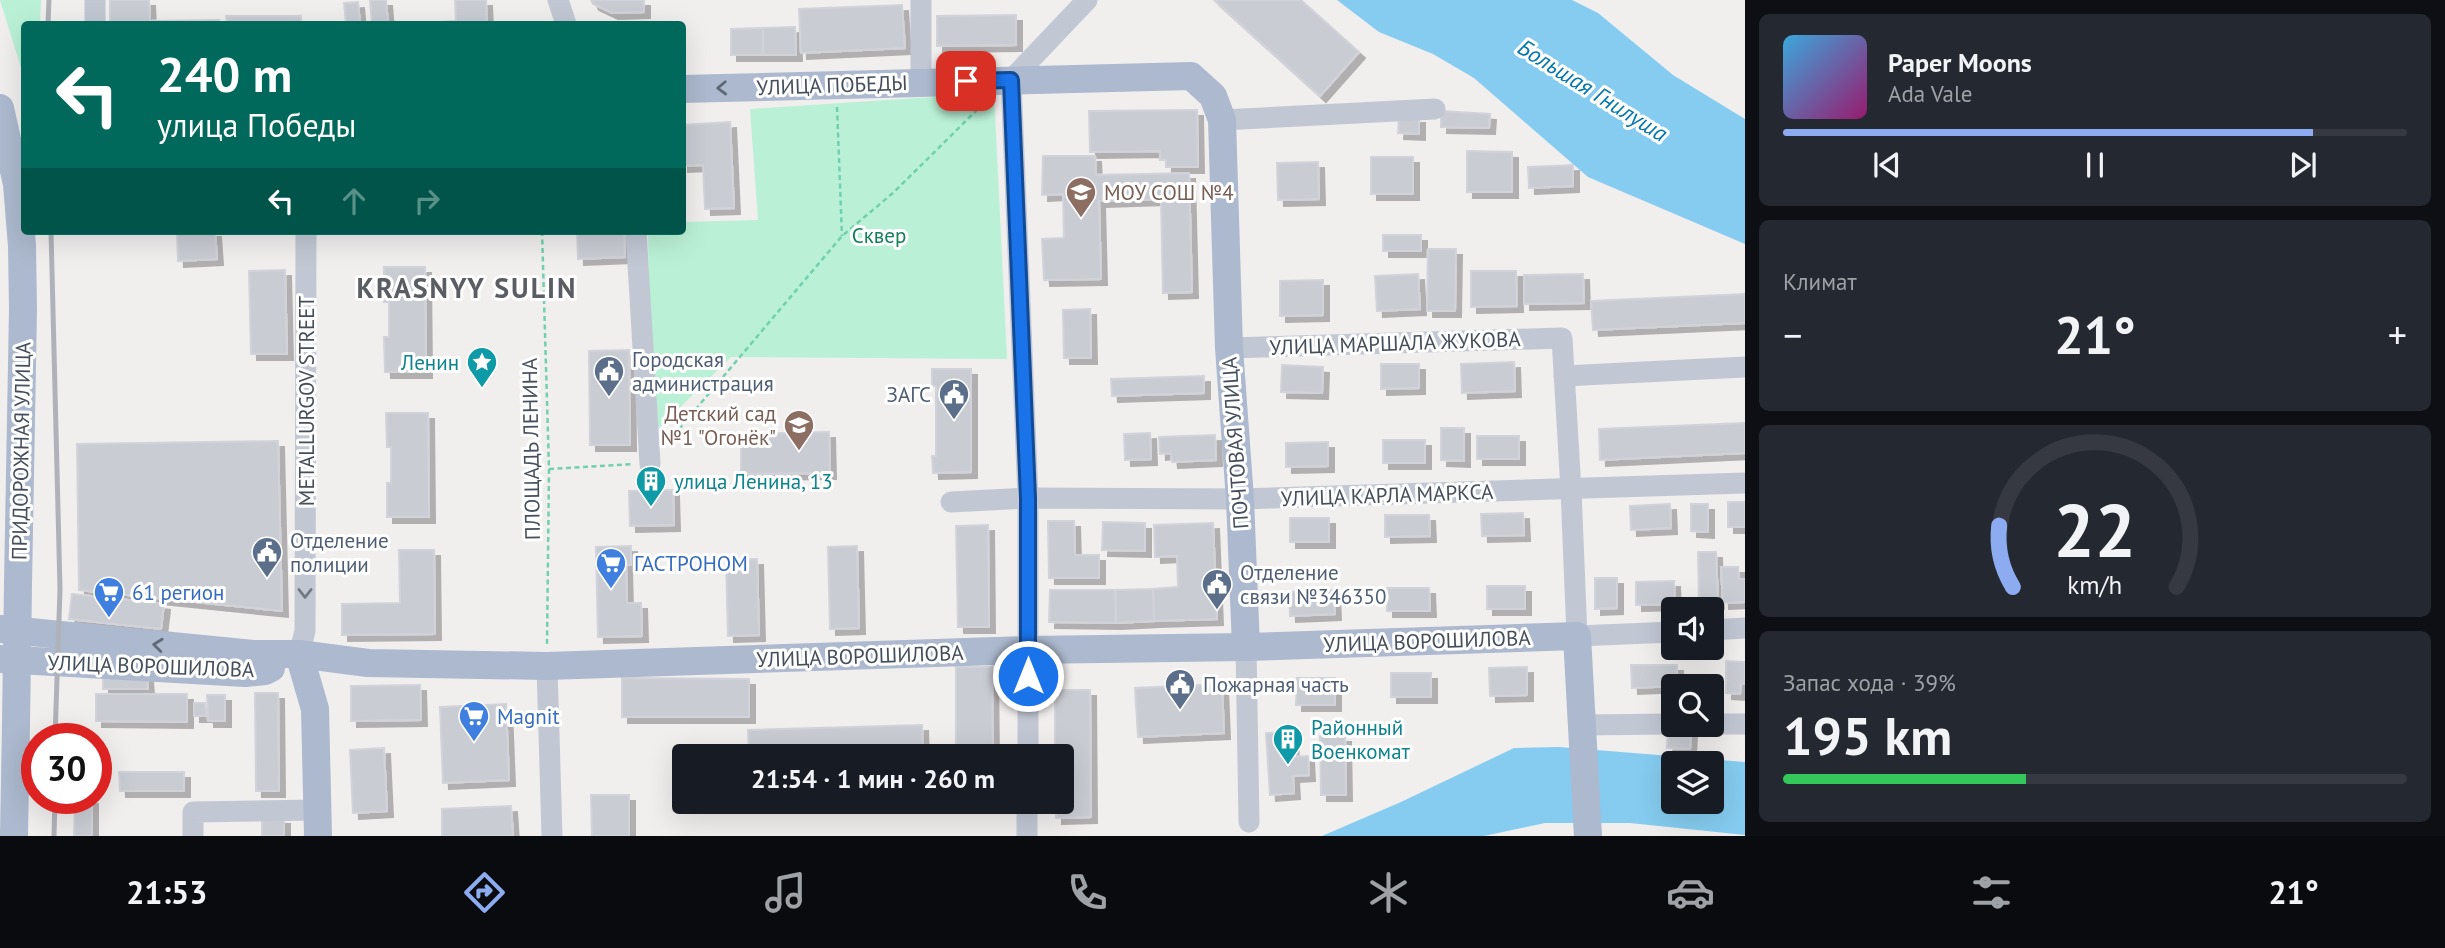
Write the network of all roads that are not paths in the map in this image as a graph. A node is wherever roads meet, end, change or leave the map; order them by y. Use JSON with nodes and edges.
{"nodes":[{"id":1,"x":95,"y":0,"type":"edge"},
{"id":2,"x":558,"y":0,"type":"edge"},
{"id":3,"x":921,"y":0,"type":"edge"},
{"id":4,"x":1087,"y":0,"type":"edge"},
{"id":5,"x":95,"y":21,"type":"edge"},
{"id":6,"x":565,"y":21,"type":"edge"},
{"id":7,"x":1191,"y":76,"type":"joint"},
{"id":8,"x":1011,"y":80,"type":"junction"},
{"id":9,"x":921,"y":82,"type":"junction"},
{"id":10,"x":686,"y":89,"type":"edge"},
{"id":11,"x":21,"y":109,"type":"edge"},
{"id":12,"x":1435,"y":109,"type":"dead end"},
{"id":13,"x":0,"y":111,"type":"edge"},
{"id":14,"x":1222,"y":120,"type":"junction"},
{"id":15,"x":21,"y":230,"type":"edge"},
{"id":16,"x":21,"y":235,"type":"edge"},
{"id":17,"x":306,"y":235,"type":"edge"},
{"id":18,"x":636,"y":235,"type":"edge"},
{"id":19,"x":1229,"y":348,"type":"junction"},
{"id":20,"x":1745,"y":367,"type":"edge"},
{"id":21,"x":1564,"y":376,"type":"junction"},
{"id":22,"x":650,"y":464,"type":"road end"},
{"id":23,"x":1745,"y":483,"type":"edge"},
{"id":24,"x":1571,"y":490,"type":"junction"},
{"id":25,"x":1028,"y":498,"type":"junction"},
{"id":26,"x":1240,"y":499,"type":"junction"},
{"id":27,"x":951,"y":502,"type":"dead end"},
{"id":28,"x":1745,"y":628,"type":"edge"},
{"id":29,"x":0,"y":629,"type":"edge"},
{"id":30,"x":1724,"y":629,"type":"edge"},
{"id":31,"x":1661,"y":632,"type":"edge"},
{"id":32,"x":1577,"y":636,"type":"junction"},
{"id":33,"x":1246,"y":647,"type":"junction"},
{"id":34,"x":1028,"y":650,"type":"junction"},
{"id":35,"x":299,"y":654,"type":"junction"},
{"id":36,"x":0,"y":659,"type":"edge"},
{"id":37,"x":547,"y":666,"type":"junction"},
{"id":38,"x":1724,"y":724,"type":"edge"},
{"id":39,"x":1745,"y":724,"type":"edge"},
{"id":40,"x":1661,"y":725,"type":"edge"},
{"id":41,"x":1583,"y":735,"type":"junction"},
{"id":42,"x":1028,"y":744,"type":"edge"},
{"id":43,"x":1027,"y":814,"type":"edge"},
{"id":44,"x":1249,"y":822,"type":"dead end"},
{"id":45,"x":318,"y":823,"type":"edge"},
{"id":46,"x":14,"y":836,"type":"edge"},
{"id":47,"x":193,"y":836,"type":"edge"},
{"id":48,"x":552,"y":836,"type":"edge"},
{"id":49,"x":1027,"y":836,"type":"edge"},
{"id":50,"x":1588,"y":836,"type":"edge"}],
"edges":[{"from":1,"to":5,"type":"street"},
{"from":2,"to":6,"type":"street"},
{"from":3,"to":9,"type":"street"},
{"from":4,"to":8,"type":"street"},
{"from":7,"to":8,"type":"main road","name":"УЛИЦА ПОБЕДЫ"},
{"from":7,"to":14,"type":"main road","name":"ПОЧТОВАЯ УЛИЦА"},
{"from":8,"to":9,"type":"main road","name":"УЛИЦА ПОБЕДЫ"},
{"from":8,"to":25,"type":"street"},
{"from":9,"to":10,"type":"main road","name":"УЛИЦА ПОБЕДЫ","one_way":true},
{"from":11,"to":13,"type":"main road"},
{"from":12,"to":14,"type":"street"},
{"from":13,"to":15,"type":"main road","name":"ПРИДОРОЖНАЯ УЛИЦА","bridge":true},
{"from":14,"to":19,"type":"main road","name":"ПОЧТОВАЯ УЛИЦА"},
{"from":16,"to":46,"type":"main road","name":"ПРИДОРОЖНАЯ УЛИЦА","bridge":true},
{"from":17,"to":35,"type":"street","name":"METALLURGOV STREET","one_way":true},
{"from":18,"to":22,"type":"street"},
{"from":19,"to":21,"type":"street","name":"УЛИЦА МАРШАЛА ЖУКОВА"},
{"from":19,"to":26,"type":"main road","name":"ПОЧТОВАЯ УЛИЦА"},
{"from":20,"to":21,"type":"street"},
{"from":21,"to":24,"type":"street"},
{"from":23,"to":24,"type":"street","name":"УЛИЦА КАРЛА МАРКСА"},
{"from":24,"to":26,"type":"street","name":"УЛИЦА КАРЛА МАРКСА"},
{"from":24,"to":32,"type":"street"},
{"from":25,"to":26,"type":"street","name":"УЛИЦА КАРЛА МАРКСА"},
{"from":25,"to":27,"type":"street","name":"УЛИЦА КАРЛА МАРКСА"},
{"from":25,"to":34,"type":"street"},
{"from":26,"to":33,"type":"main road","name":"ПОЧТОВАЯ УЛИЦА"},
{"from":28,"to":30,"type":"street"},
{"from":35,"to":29,"type":"main road","name":"УЛИЦА ВОРОШИЛОВА","one_way":true},
{"from":31,"to":32,"type":"street","name":"УЛИЦА ВОРОШИЛОВА"},
{"from":32,"to":33,"type":"main road","name":"УЛИЦА ВОРОШИЛОВА"},
{"from":32,"to":41,"type":"main road"},
{"from":33,"to":34,"type":"main road","name":"УЛИЦА ВОРОШИЛОВА"},
{"from":33,"to":44,"type":"street","name":"ПОЧТОВАЯ УЛИЦА"},
{"from":34,"to":37,"type":"main road","name":"УЛИЦА ВОРОШИЛОВА"},
{"from":34,"to":42,"type":"street"},
{"from":35,"to":36,"type":"main road","name":"УЛИЦА ВОРОШИЛОВА"},
{"from":35,"to":37,"type":"main road","name":"УЛИЦА ВОРОШИЛОВА"},
{"from":35,"to":45,"type":"main road"},
{"from":37,"to":48,"type":"street"},
{"from":38,"to":39,"type":"street"},
{"from":40,"to":41,"type":"street"},
{"from":41,"to":50,"type":"main road"},
{"from":43,"to":49,"type":"street"},
{"from":45,"to":47,"type":"street"}]}
